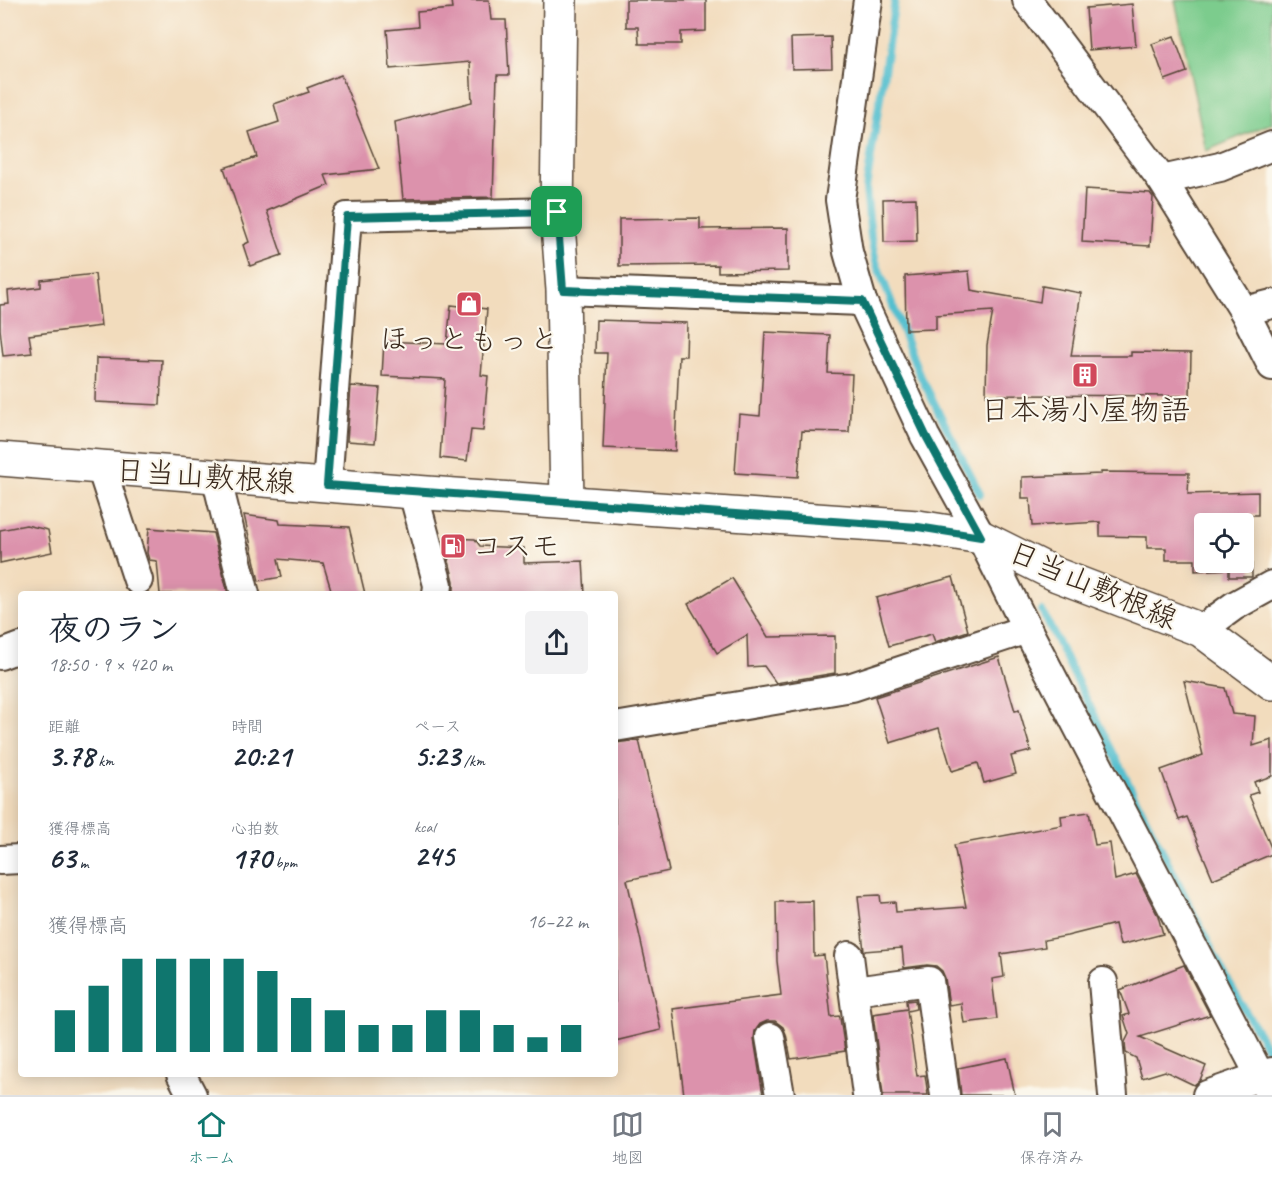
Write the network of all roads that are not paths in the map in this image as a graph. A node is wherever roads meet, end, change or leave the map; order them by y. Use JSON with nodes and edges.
{"nodes":[{"id":1,"x":560,"y":0,"type":"edge"},
{"id":2,"x":868,"y":0,"type":"edge"},
{"id":3,"x":1027,"y":0,"type":"edge"},
{"id":4,"x":1272,"y":146,"type":"edge"},
{"id":5,"x":1162,"y":180,"type":"junction"},
{"id":6,"x":557,"y":212,"type":"junction"},
{"id":7,"x":563,"y":290,"type":"junction"},
{"id":8,"x":862,"y":301,"type":"junction"},
{"id":9,"x":1272,"y":304,"type":"edge"},
{"id":10,"x":1244,"y":311,"type":"junction"},
{"id":11,"x":1272,"y":366,"type":"edge"},
{"id":12,"x":0,"y":459,"type":"edge"},
{"id":13,"x":101,"y":467,"type":"junction"},
{"id":14,"x":216,"y":476,"type":"junction"},
{"id":15,"x":327,"y":485,"type":"junction"},
{"id":16,"x":413,"y":492,"type":"junction"},
{"id":17,"x":567,"y":502,"type":"junction"},
{"id":18,"x":981,"y":537,"type":"junction"},
{"id":19,"x":138,"y":580,"type":"dead end"},
{"id":20,"x":1272,"y":585,"type":"edge"},
{"id":21,"x":244,"y":591,"type":"edge"},
{"id":22,"x":437,"y":591,"type":"edge"},
{"id":23,"x":1027,"y":629,"type":"junction"},
{"id":24,"x":1201,"y":630,"type":"junction"},
{"id":25,"x":18,"y":648,"type":"edge"},
{"id":26,"x":0,"y":655,"type":"edge"},
{"id":27,"x":1272,"y":683,"type":"edge"},
{"id":28,"x":618,"y":726,"type":"edge"},
{"id":29,"x":0,"y":860,"type":"edge"},
{"id":30,"x":18,"y":860,"type":"edge"},
{"id":31,"x":849,"y":956,"type":"dead end"},
{"id":32,"x":1103,"y":982,"type":"dead end"},
{"id":33,"x":854,"y":991,"type":"junction"},
{"id":34,"x":770,"y":1037,"type":"dead end"},
{"id":35,"x":183,"y":1077,"type":"edge"},
{"id":36,"x":1268,"y":1081,"type":"edge"},
{"id":37,"x":192,"y":1095,"type":"edge"},
{"id":38,"x":780,"y":1095,"type":"edge"},
{"id":39,"x":867,"y":1095,"type":"edge"},
{"id":40,"x":945,"y":1095,"type":"edge"},
{"id":41,"x":1113,"y":1095,"type":"edge"},
{"id":42,"x":1207,"y":1095,"type":"edge"}],
"edges":[{"from":1,"to":6,"type":"main road"},
{"from":2,"to":8,"type":"street"},
{"from":3,"to":5,"type":"street"},
{"from":4,"to":5,"type":"street"},
{"from":5,"to":10,"type":"street"},
{"from":6,"to":7,"type":"main road"},
{"from":6,"to":15,"type":"street"},
{"from":7,"to":8,"type":"street"},
{"from":7,"to":17,"type":"main road"},
{"from":8,"to":18,"type":"street"},
{"from":9,"to":10,"type":"street"},
{"from":10,"to":11,"type":"street"},
{"from":12,"to":13,"type":"main road","name":"日当山敷根線"},
{"from":13,"to":14,"type":"main road","name":"日当山敷根線"},
{"from":13,"to":19,"type":"street"},
{"from":14,"to":15,"type":"main road","name":"日当山敷根線"},
{"from":14,"to":21,"type":"street"},
{"from":15,"to":16,"type":"main road","name":"日当山敷根線"},
{"from":16,"to":17,"type":"main road","name":"日当山敷根線"},
{"from":16,"to":22,"type":"street"},
{"from":17,"to":18,"type":"main road","name":"日当山敷根線"},
{"from":18,"to":23,"type":"street"},
{"from":18,"to":24,"type":"main road","name":"日当山敷根線"},
{"from":20,"to":24,"type":"street"},
{"from":23,"to":28,"type":"street"},
{"from":23,"to":36,"type":"street"},
{"from":24,"to":27,"type":"main road","name":"日当山敷根線"},
{"from":25,"to":26,"type":"street"},
{"from":29,"to":30,"type":"street"},
{"from":31,"to":33,"type":"street"},
{"from":32,"to":41,"type":"street"},
{"from":33,"to":39,"type":"street"},
{"from":33,"to":40,"type":"street"},
{"from":34,"to":38,"type":"street"},
{"from":35,"to":37,"type":"street"},
{"from":36,"to":42,"type":"street"}]}
